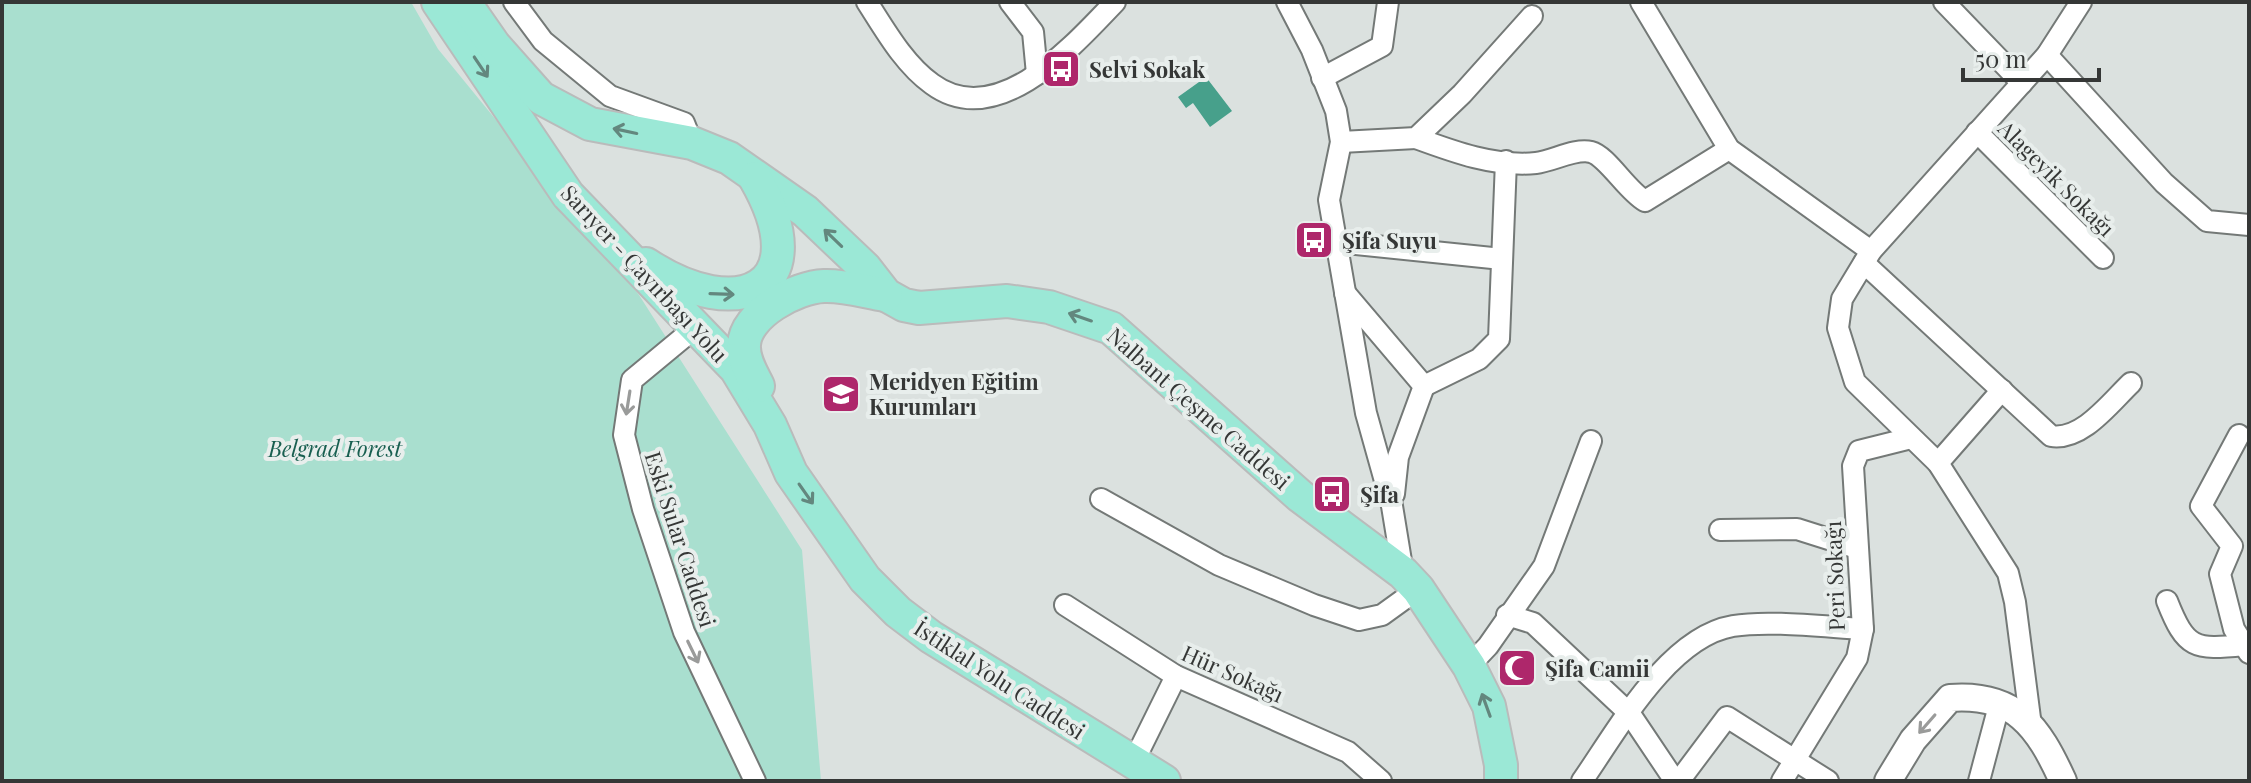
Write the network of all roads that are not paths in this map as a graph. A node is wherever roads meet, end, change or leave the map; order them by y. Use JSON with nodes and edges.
{"nodes":[{"id":1,"x":438,"y":2,"type":"edge"},
{"id":2,"x":464,"y":2,"type":"edge"},
{"id":3,"x":514,"y":2,"type":"edge"},
{"id":4,"x":867,"y":2,"type":"edge"},
{"id":5,"x":1010,"y":2,"type":"edge"},
{"id":6,"x":1115,"y":2,"type":"edge"},
{"id":7,"x":1287,"y":2,"type":"edge"},
{"id":8,"x":1388,"y":2,"type":"edge"},
{"id":9,"x":1641,"y":2,"type":"edge"},
{"id":10,"x":1944,"y":2,"type":"edge"},
{"id":11,"x":2081,"y":2,"type":"edge"},
{"id":12,"x":1532,"y":16,"type":"dead end"},
{"id":13,"x":2047,"y":55,"type":"junction"},
{"id":14,"x":1037,"y":74,"type":"junction"},
{"id":15,"x":1322,"y":78,"type":"junction"},
{"id":16,"x":2022,"y":83,"type":"junction"},
{"id":17,"x":1977,"y":132,"type":"junction"},
{"id":18,"x":1416,"y":138,"type":"junction"},
{"id":19,"x":1341,"y":142,"type":"junction"},
{"id":20,"x":692,"y":143,"type":"junction"},
{"id":21,"x":1729,"y":149,"type":"junction"},
{"id":22,"x":1506,"y":161,"type":"junction"},
{"id":23,"x":751,"y":172,"type":"junction"},
{"id":24,"x":2249,"y":225,"type":"edge"},
{"id":25,"x":1336,"y":242,"type":"junction"},
{"id":26,"x":624,"y":255,"type":"junction"},
{"id":27,"x":1867,"y":257,"type":"junction"},
{"id":28,"x":2103,"y":258,"type":"dead end"},
{"id":29,"x":1502,"y":259,"type":"junction"},
{"id":30,"x":1344,"y":291,"type":"junction"},
{"id":31,"x":886,"y":295,"type":"junction"},
{"id":32,"x":696,"y":327,"type":"junction"},
{"id":33,"x":2131,"y":383,"type":"dead end"},
{"id":34,"x":1424,"y":386,"type":"junction"},
{"id":35,"x":2002,"y":390,"type":"junction"},
{"id":36,"x":770,"y":425,"type":"junction"},
{"id":37,"x":2239,"y":435,"type":"dead end"},
{"id":38,"x":1911,"y":438,"type":"junction"},
{"id":39,"x":1591,"y":441,"type":"dead end"},
{"id":40,"x":1938,"y":463,"type":"junction"},
{"id":41,"x":1101,"y":499,"type":"dead end"},
{"id":42,"x":1392,"y":506,"type":"junction"},
{"id":43,"x":1720,"y":530,"type":"dead end"},
{"id":44,"x":1857,"y":548,"type":"junction"},
{"id":45,"x":1410,"y":581,"type":"junction"},
{"id":46,"x":2167,"y":601,"type":"dead end"},
{"id":47,"x":1065,"y":605,"type":"dead end"},
{"id":48,"x":1507,"y":615,"type":"junction"},
{"id":49,"x":1863,"y":629,"type":"junction"},
{"id":50,"x":2247,"y":649,"type":"edge"},
{"id":51,"x":1469,"y":666,"type":"junction"},
{"id":52,"x":1176,"y":676,"type":"junction"},
{"id":53,"x":2000,"y":702,"type":"junction"},
{"id":54,"x":1630,"y":714,"type":"junction"},
{"id":55,"x":2031,"y":726,"type":"junction"},
{"id":56,"x":1791,"y":761,"type":"junction"},
{"id":57,"x":1133,"y":763,"type":"junction"},
{"id":58,"x":1368,"y":777,"type":"edge"},
{"id":59,"x":755,"y":781,"type":"edge"},
{"id":60,"x":1164,"y":781,"type":"edge"},
{"id":61,"x":1501,"y":781,"type":"edge"},
{"id":62,"x":1582,"y":781,"type":"edge"},
{"id":63,"x":1677,"y":781,"type":"edge"},
{"id":64,"x":1782,"y":781,"type":"edge"},
{"id":65,"x":1828,"y":781,"type":"edge"},
{"id":66,"x":1888,"y":781,"type":"edge"},
{"id":67,"x":1979,"y":781,"type":"edge"},
{"id":68,"x":2063,"y":781,"type":"edge"}],
"edges":[{"from":1,"to":26,"type":"main road","name":"Sarıyer - Çayırbaşı Yolu","one_way":true},
{"from":20,"to":2,"type":"main road","one_way":true},
{"from":3,"to":20,"type":"street"},
{"from":4,"to":14,"type":"street"},
{"from":5,"to":14,"type":"street"},
{"from":6,"to":14,"type":"street"},
{"from":7,"to":15,"type":"street"},
{"from":8,"to":15,"type":"street"},
{"from":9,"to":21,"type":"street"},
{"from":10,"to":16,"type":"street"},
{"from":11,"to":13,"type":"street"},
{"from":12,"to":18,"type":"street"},
{"from":13,"to":16,"type":"street"},
{"from":13,"to":24,"type":"street"},
{"from":15,"to":19,"type":"street"},
{"from":16,"to":17,"type":"street"},
{"from":17,"to":27,"type":"street"},
{"from":17,"to":28,"type":"street","name":"Alageyik Sokağı"},
{"from":18,"to":19,"type":"street"},
{"from":18,"to":22,"type":"street"},
{"from":19,"to":25,"type":"street"},
{"from":20,"to":23,"type":"main road"},
{"from":21,"to":22,"type":"street"},
{"from":21,"to":27,"type":"street"},
{"from":22,"to":29,"type":"street"},
{"from":26,"to":23,"type":"main road","one_way":true},
{"from":31,"to":23,"type":"main road","one_way":true},
{"from":25,"to":29,"type":"street"},
{"from":25,"to":30,"type":"street"},
{"from":26,"to":32,"type":"main road","name":"Sarıyer - Çayırbaşı Yolu"},
{"from":27,"to":35,"type":"street"},
{"from":27,"to":38,"type":"street"},
{"from":29,"to":34,"type":"street"},
{"from":30,"to":34,"type":"street"},
{"from":30,"to":42,"type":"street"},
{"from":31,"to":36,"type":"main road","name":"Nalbant Çeşme Caddesi"},
{"from":45,"to":31,"type":"main road","name":"Nalbant Çeşme Caddesi","one_way":true},
{"from":32,"to":36,"type":"main road","name":"Sarıyer - Çayırbaşı Yolu"},
{"from":32,"to":59,"type":"street","name":"Eski Sular Caddesi","one_way":true},
{"from":33,"to":35,"type":"street"},
{"from":34,"to":42,"type":"street"},
{"from":35,"to":40,"type":"street"},
{"from":36,"to":57,"type":"main road","name":"İstiklal Yolu Caddesi","one_way":true},
{"from":37,"to":50,"type":"street"},
{"from":38,"to":40,"type":"street"},
{"from":38,"to":44,"type":"street","name":"Peri Sokağı"},
{"from":39,"to":48,"type":"street"},
{"from":40,"to":55,"type":"street"},
{"from":41,"to":45,"type":"street"},
{"from":42,"to":45,"type":"street"},
{"from":43,"to":44,"type":"street"},
{"from":44,"to":49,"type":"street","name":"Peri Sokağı"},
{"from":45,"to":51,"type":"main road","name":"Nalbant Çeşme Caddesi"},
{"from":46,"to":50,"type":"street"},
{"from":47,"to":52,"type":"street","name":"Hür Sokağı"},
{"from":48,"to":51,"type":"street"},
{"from":48,"to":54,"type":"street"},
{"from":49,"to":54,"type":"street"},
{"from":49,"to":56,"type":"street","name":"Peri Sokağı"},
{"from":61,"to":51,"type":"main road","name":"Nalbant Çeşme Caddesi","one_way":true},
{"from":52,"to":57,"type":"street"},
{"from":52,"to":58,"type":"street","name":"Hür Sokağı"},
{"from":53,"to":55,"type":"street"},
{"from":53,"to":66,"type":"street","one_way":true},
{"from":53,"to":67,"type":"street"},
{"from":54,"to":62,"type":"street"},
{"from":54,"to":63,"type":"street"},
{"from":55,"to":68,"type":"street"},
{"from":56,"to":63,"type":"street"},
{"from":56,"to":64,"type":"street","name":"Peri Sokağı"},
{"from":56,"to":65,"type":"street"},
{"from":57,"to":60,"type":"main road","name":"İstiklal Yolu Caddesi"}]}
